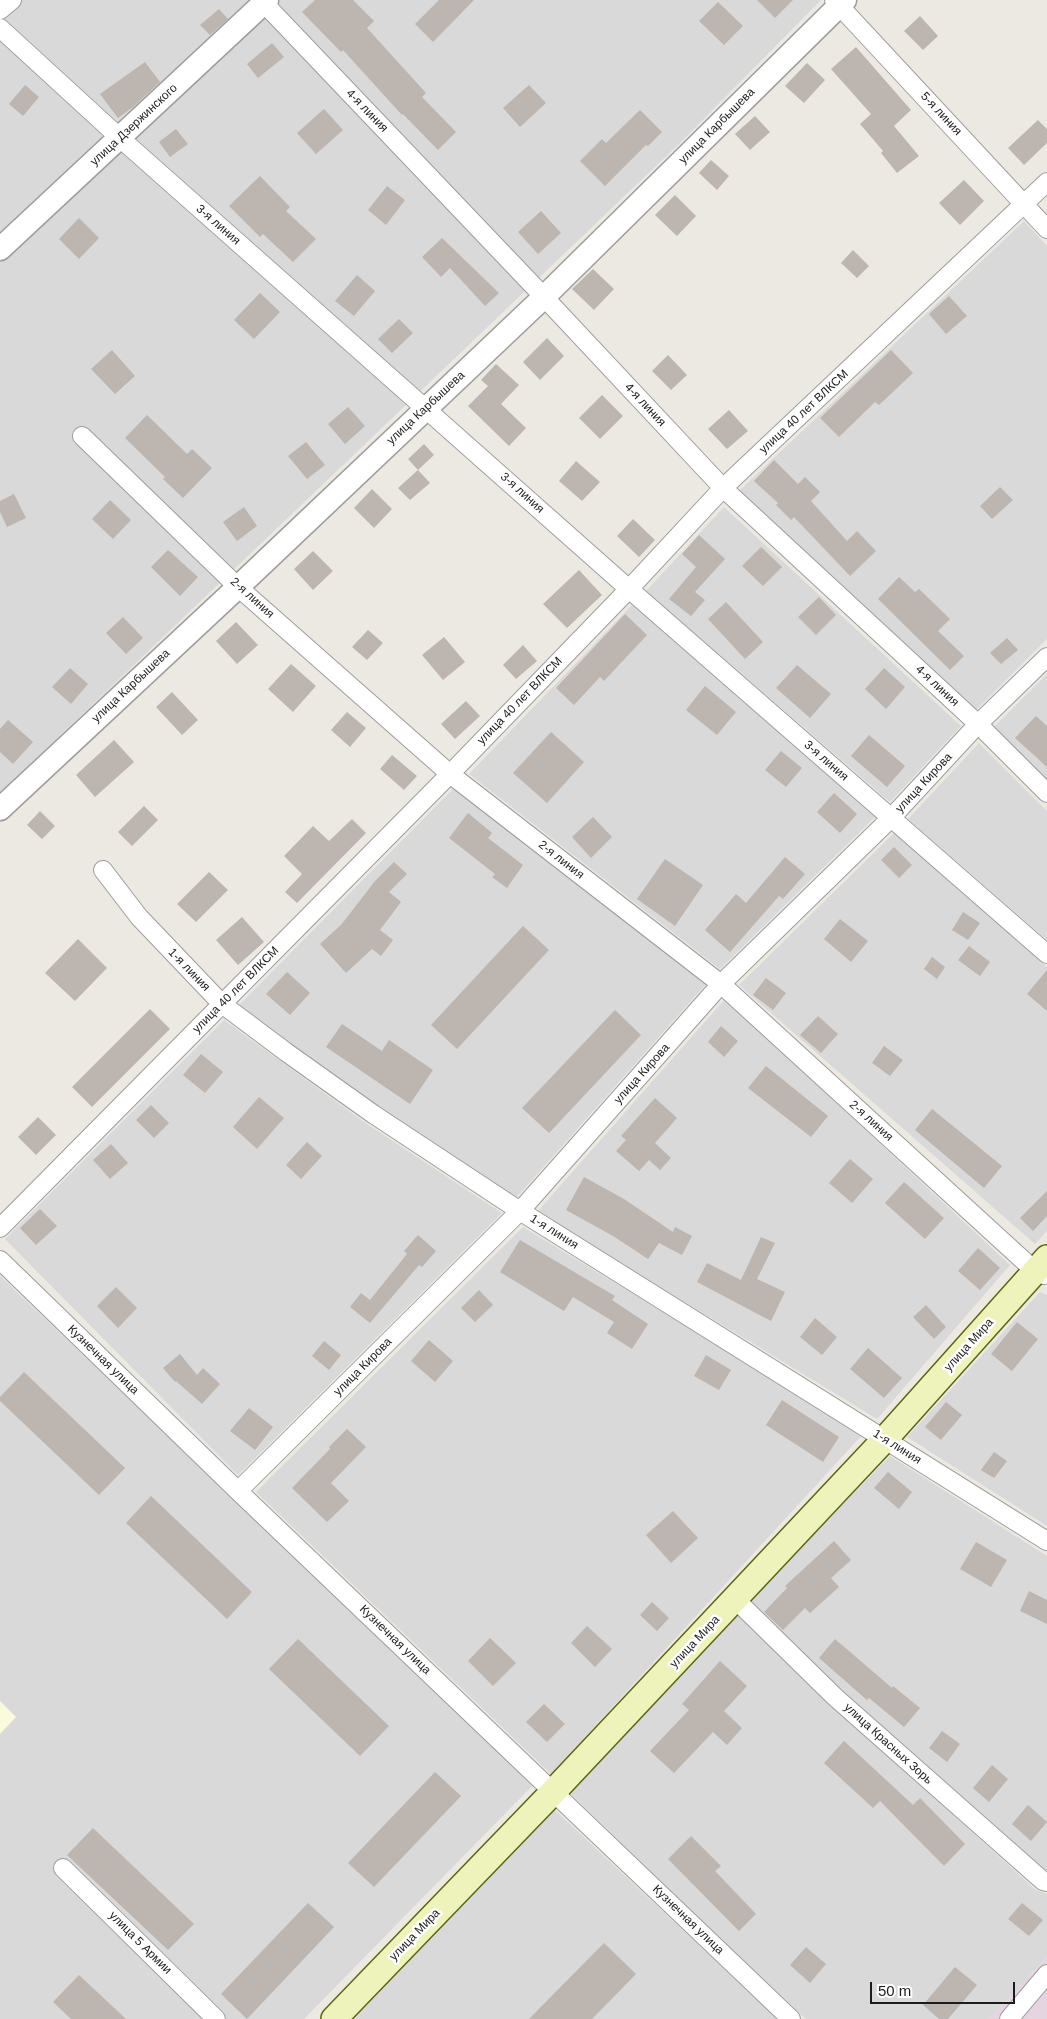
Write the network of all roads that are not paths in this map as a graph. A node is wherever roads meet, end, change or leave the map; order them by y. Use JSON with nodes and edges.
{"nodes":[{"id":1,"x":12,"y":0,"type":"edge"},
{"id":2,"x":264,"y":1,"type":"edge"},
{"id":3,"x":840,"y":2,"type":"edge"},
{"id":4,"x":0,"y":10,"type":"edge"},
{"id":5,"x":0,"y":28,"type":"edge"},
{"id":6,"x":120,"y":138,"type":"junction"},
{"id":7,"x":1047,"y":182,"type":"edge"},
{"id":8,"x":1024,"y":203,"type":"junction"},
{"id":9,"x":1047,"y":229,"type":"edge"},
{"id":10,"x":0,"y":249,"type":"edge"},
{"id":11,"x":544,"y":297,"type":"junction"},
{"id":12,"x":426,"y":408,"type":"junction"},
{"id":13,"x":82,"y":436,"type":"dead end"},
{"id":14,"x":723,"y":488,"type":"junction"},
{"id":15,"x":238,"y":587,"type":"junction"},
{"id":16,"x":629,"y":589,"type":"junction"},
{"id":17,"x":1047,"y":657,"type":"edge"},
{"id":18,"x":978,"y":724,"type":"junction"},
{"id":19,"x":450,"y":774,"type":"junction"},
{"id":20,"x":1047,"y":793,"type":"edge"},
{"id":21,"x":2,"y":802,"type":"edge"},
{"id":22,"x":892,"y":818,"type":"junction"},
{"id":23,"x":103,"y":870,"type":"dead end"},
{"id":24,"x":1047,"y":954,"type":"edge"},
{"id":25,"x":721,"y":984,"type":"junction"},
{"id":26,"x":222,"y":1004,"type":"junction"},
{"id":27,"x":520,"y":1211,"type":"junction"},
{"id":28,"x":0,"y":1228,"type":"edge"},
{"id":29,"x":0,"y":1260,"type":"edge"},
{"id":30,"x":1043,"y":1268,"type":"edge"},
{"id":31,"x":885,"y":1440,"type":"junction"},
{"id":32,"x":238,"y":1491,"type":"junction"},
{"id":33,"x":1047,"y":1541,"type":"edge"},
{"id":34,"x":736,"y":1599,"type":"junction"},
{"id":35,"x":554,"y":1791,"type":"junction"},
{"id":36,"x":63,"y":1868,"type":"dead end"},
{"id":37,"x":1047,"y":1882,"type":"edge"},
{"id":38,"x":1047,"y":1974,"type":"edge"},
{"id":39,"x":216,"y":2019,"type":"edge"},
{"id":40,"x":334,"y":2019,"type":"edge"},
{"id":41,"x":791,"y":2019,"type":"edge"},
{"id":42,"x":1009,"y":2019,"type":"edge"}],
"edges":[{"from":1,"to":4,"type":"street"},
{"from":2,"to":6,"type":"street","name":"улица Дзержинского"},
{"from":2,"to":11,"type":"street","name":"4-я линия"},
{"from":3,"to":8,"type":"street","name":"5-я линия"},
{"from":3,"to":11,"type":"street","name":"улица Карбышева"},
{"from":5,"to":6,"type":"street","name":"3-я линия"},
{"from":6,"to":10,"type":"street","name":"улица Дзержинского"},
{"from":6,"to":12,"type":"street","name":"3-я линия"},
{"from":7,"to":8,"type":"street","name":"улица 40 лет ВЛКСМ"},
{"from":8,"to":9,"type":"street","name":"5-я линия"},
{"from":8,"to":14,"type":"street","name":"улица 40 лет ВЛКСМ"},
{"from":11,"to":12,"type":"street","name":"улица Карбышева"},
{"from":11,"to":14,"type":"street","name":"4-я линия"},
{"from":12,"to":15,"type":"street","name":"улица Карбышева"},
{"from":12,"to":16,"type":"street","name":"3-я линия"},
{"from":13,"to":15,"type":"street","name":"2-я линия"},
{"from":14,"to":16,"type":"street","name":"улица 40 лет ВЛКСМ"},
{"from":14,"to":18,"type":"street","name":"4-я линия"},
{"from":15,"to":19,"type":"street","name":"2-я линия"},
{"from":15,"to":21,"type":"street","name":"улица Карбышева"},
{"from":16,"to":19,"type":"street","name":"улица 40 лет ВЛКСМ"},
{"from":16,"to":22,"type":"street","name":"3-я линия"},
{"from":17,"to":18,"type":"street","name":"улица Кирова"},
{"from":18,"to":20,"type":"street","name":"4-я линия"},
{"from":18,"to":22,"type":"street","name":"улица Кирова"},
{"from":19,"to":25,"type":"street","name":"2-я линия"},
{"from":19,"to":26,"type":"street","name":"улица 40 лет ВЛКСМ"},
{"from":22,"to":24,"type":"street","name":"3-я линия"},
{"from":22,"to":25,"type":"street","name":"улица Кирова"},
{"from":23,"to":26,"type":"street","name":"1-я линия"},
{"from":25,"to":27,"type":"street","name":"улица Кирова"},
{"from":25,"to":30,"type":"street","name":"2-я линия"},
{"from":26,"to":27,"type":"street","name":"1-я линия"},
{"from":26,"to":28,"type":"street","name":"улица 40 лет ВЛКСМ"},
{"from":27,"to":31,"type":"street","name":"1-я линия"},
{"from":27,"to":32,"type":"street","name":"улица Кирова"},
{"from":29,"to":32,"type":"street","name":"Кузнечная улица"},
{"from":30,"to":31,"type":"main road","name":"улица Мира"},
{"from":31,"to":33,"type":"street","name":"1-я линия"},
{"from":31,"to":34,"type":"main road","name":"улица Мира"},
{"from":32,"to":35,"type":"street","name":"Кузнечная улица"},
{"from":34,"to":35,"type":"main road","name":"улица Мира"},
{"from":34,"to":37,"type":"street","name":"улица Красных Зорь"},
{"from":35,"to":40,"type":"main road","name":"улица Мира"},
{"from":35,"to":41,"type":"street","name":"Кузнечная улица"},
{"from":36,"to":39,"type":"street","name":"улица 5 Армии"},
{"from":38,"to":42,"type":"street"}]}
